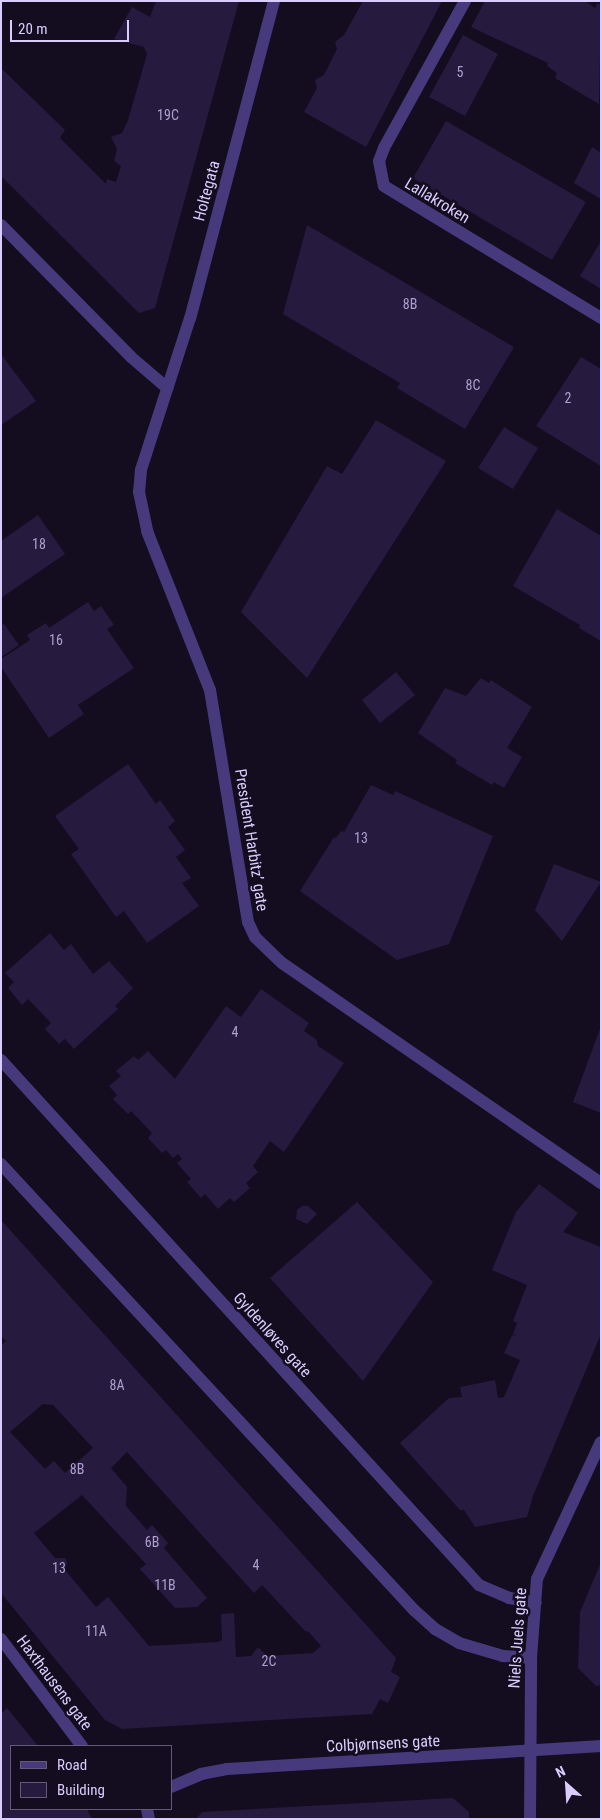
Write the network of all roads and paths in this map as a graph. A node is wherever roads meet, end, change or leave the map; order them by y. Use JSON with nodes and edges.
{"nodes":[{"id":1,"x":274,"y":1,"type":"edge"},
{"id":2,"x":465,"y":1,"type":"edge"},
{"id":3,"x":1,"y":225,"type":"edge"},
{"id":4,"x":601,"y":318,"type":"edge"},
{"id":5,"x":167,"y":388,"type":"junction"},
{"id":6,"x":1,"y":1060,"type":"edge"},
{"id":7,"x":1,"y":1164,"type":"edge"},
{"id":8,"x":601,"y":1183,"type":"edge"},
{"id":9,"x":601,"y":1442,"type":"edge"},
{"id":10,"x":536,"y":1604,"type":"junction"},
{"id":11,"x":1,"y":1639,"type":"edge"},
{"id":12,"x":531,"y":1658,"type":"junction"},
{"id":13,"x":81,"y":1745,"type":"edge"},
{"id":14,"x":601,"y":1746,"type":"edge"},
{"id":15,"x":529,"y":1751,"type":"junction"},
{"id":16,"x":172,"y":1787,"type":"edge"},
{"id":17,"x":530,"y":1819,"type":"edge"}],
"edges":[{"from":1,"to":5,"type":"street","name":"Holtegata"},
{"from":2,"to":4,"type":"street","name":"Lallakroken"},
{"from":3,"to":5,"type":"street"},
{"from":5,"to":8,"type":"street","name":"President Harbitz’ gate"},
{"from":6,"to":10,"type":"street","name":"Gyldenløves gate"},
{"from":7,"to":12,"type":"street"},
{"from":9,"to":10,"type":"street","name":"Niels Juels gate"},
{"from":10,"to":12,"type":"street","name":"Niels Juels gate"},
{"from":11,"to":13,"type":"street","name":"Haxthausens gate"},
{"from":12,"to":15,"type":"street","name":"Niels Juels gate"},
{"from":14,"to":15,"type":"street","name":"Colbjørnsens gate"},
{"from":15,"to":16,"type":"street","name":"Colbjørnsens gate"},
{"from":15,"to":17,"type":"street","name":"Niels Juels gate"}]}
